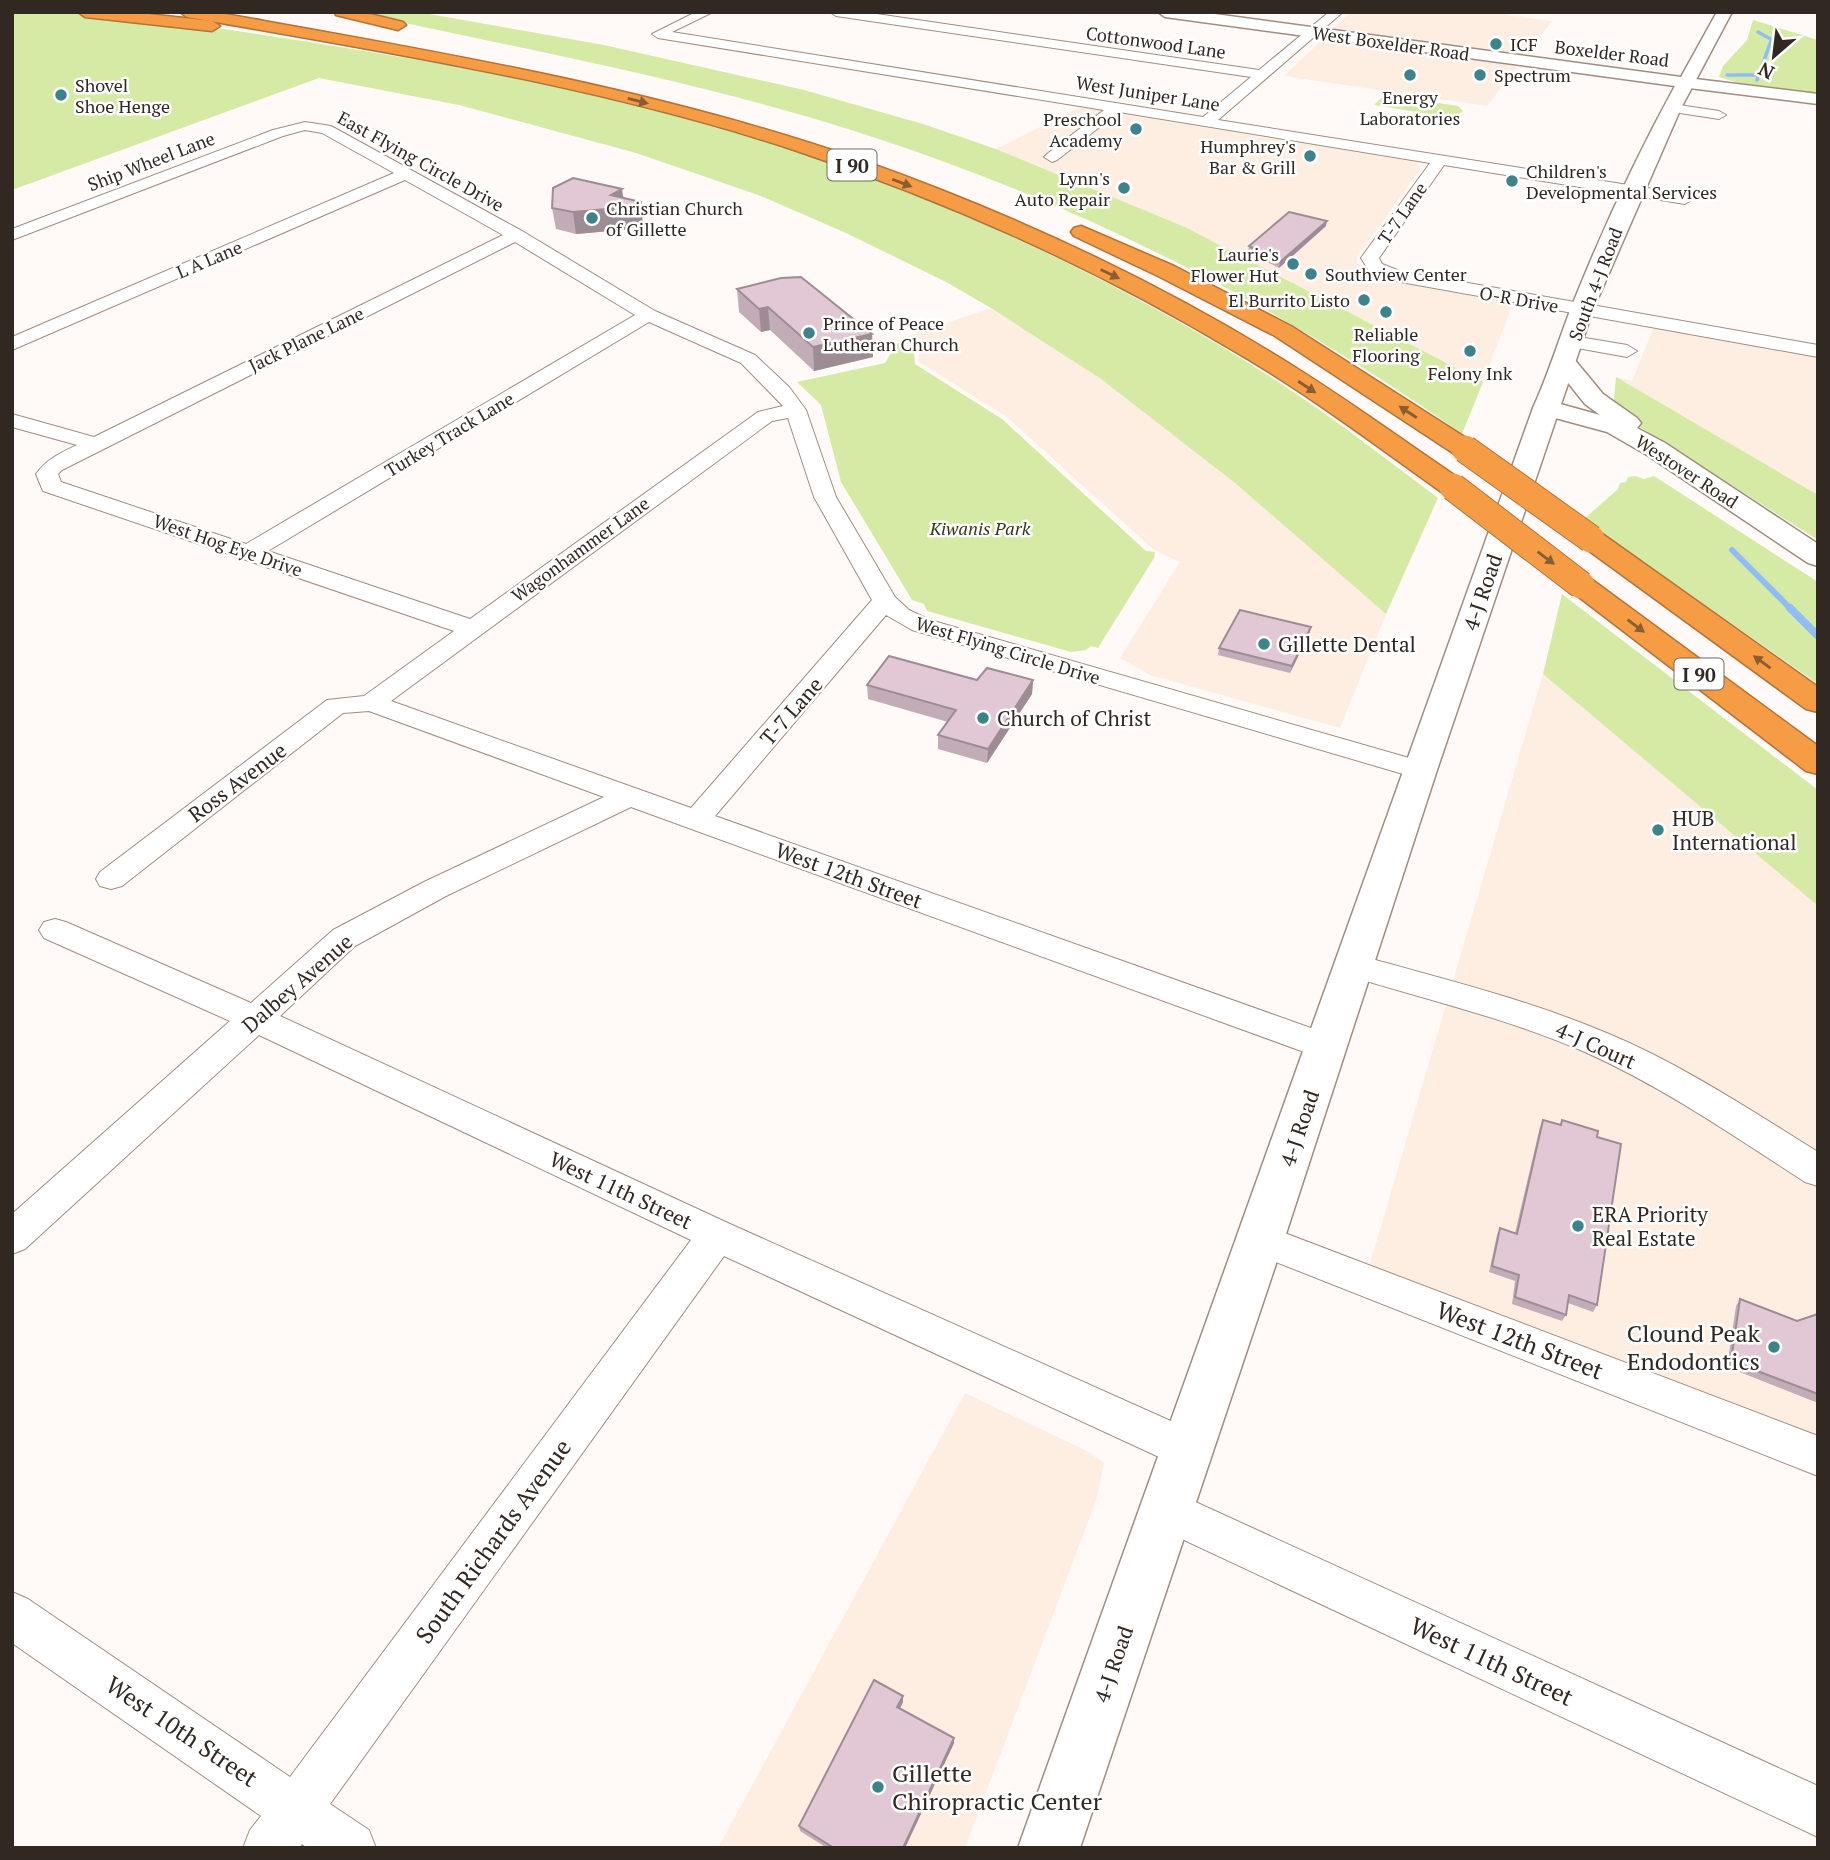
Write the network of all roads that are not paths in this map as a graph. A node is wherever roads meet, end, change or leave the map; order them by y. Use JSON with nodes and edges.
{"nodes":[{"id":1,"x":85,"y":12,"type":"edge"},
{"id":2,"x":187,"y":12,"type":"edge"},
{"id":3,"x":260,"y":12,"type":"edge"},
{"id":4,"x":341,"y":12,"type":"edge"},
{"id":5,"x":707,"y":12,"type":"edge"},
{"id":6,"x":836,"y":12,"type":"edge"},
{"id":7,"x":1165,"y":12,"type":"edge"},
{"id":8,"x":1336,"y":12,"type":"edge"},
{"id":9,"x":1725,"y":12,"type":"edge"},
{"id":10,"x":671,"y":15,"type":"dead end"},
{"id":11,"x":1226,"y":16,"type":"edge"},
{"id":12,"x":693,"y":18,"type":"junction"},
{"id":13,"x":418,"y":30,"type":"dead end"},
{"id":14,"x":1313,"y":32,"type":"junction"},
{"id":15,"x":1533,"y":62,"type":"junction"},
{"id":16,"x":1262,"y":75,"type":"junction"},
{"id":17,"x":1687,"y":83,"type":"junction"},
{"id":18,"x":601,"y":92,"type":"junction"},
{"id":19,"x":1818,"y":99,"type":"edge"},
{"id":20,"x":1116,"y":108,"type":"junction"},
{"id":21,"x":1672,"y":108,"type":"junction"},
{"id":22,"x":1719,"y":115,"type":"dead end"},
{"id":23,"x":776,"y":119,"type":"dead end"},
{"id":24,"x":1206,"y":122,"type":"junction"},
{"id":25,"x":305,"y":126,"type":"joint"},
{"id":26,"x":1052,"y":157,"type":"dead end"},
{"id":27,"x":1440,"y":160,"type":"junction"},
{"id":28,"x":405,"y":174,"type":"junction"},
{"id":29,"x":1633,"y":191,"type":"junction"},
{"id":30,"x":1685,"y":199,"type":"dead end"},
{"id":31,"x":1059,"y":221,"type":"dead end"},
{"id":32,"x":12,"y":235,"type":"edge"},
{"id":33,"x":516,"y":235,"type":"junction"},
{"id":34,"x":1375,"y":267,"type":"joint"},
{"id":35,"x":1583,"y":310,"type":"junction"},
{"id":36,"x":648,"y":316,"type":"junction"},
{"id":37,"x":12,"y":344,"type":"edge"},
{"id":38,"x":1627,"y":351,"type":"dead end"},
{"id":39,"x":1818,"y":351,"type":"edge"},
{"id":40,"x":1569,"y":353,"type":"junction"},
{"id":41,"x":1546,"y":408,"type":"junction"},
{"id":42,"x":796,"y":410,"type":"junction"},
{"id":43,"x":12,"y":420,"type":"edge"},
{"id":44,"x":96,"y":444,"type":"junction"},
{"id":45,"x":1656,"y":449,"type":"junction"},
{"id":46,"x":250,"y":552,"type":"junction"},
{"id":47,"x":1818,"y":557,"type":"edge"},
{"id":48,"x":885,"y":601,"type":"junction"},
{"id":49,"x":471,"y":628,"type":"junction"},
{"id":50,"x":1818,"y":702,"type":"edge"},
{"id":51,"x":371,"y":703,"type":"junction"},
{"id":52,"x":1818,"y":762,"type":"edge"},
{"id":53,"x":1420,"y":770,"type":"junction"},
{"id":54,"x":630,"y":796,"type":"junction"},
{"id":55,"x":696,"y":820,"type":"junction"},
{"id":56,"x":111,"y":879,"type":"dead end"},
{"id":57,"x":55,"y":930,"type":"dead end"},
{"id":58,"x":1354,"y":966,"type":"junction"},
{"id":59,"x":255,"y":1019,"type":"junction"},
{"id":60,"x":1327,"y":1046,"type":"junction"},
{"id":61,"x":1818,"y":1171,"type":"edge"},
{"id":62,"x":717,"y":1235,"type":"junction"},
{"id":63,"x":12,"y":1238,"type":"edge"},
{"id":64,"x":1261,"y":1240,"type":"junction"},
{"id":65,"x":1187,"y":1449,"type":"junction"},
{"id":66,"x":1818,"y":1456,"type":"edge"},
{"id":67,"x":1167,"y":1510,"type":"junction"},
{"id":68,"x":12,"y":1615,"type":"edge"},
{"id":69,"x":296,"y":1809,"type":"junction"},
{"id":70,"x":1818,"y":1812,"type":"edge"},
{"id":71,"x":268,"y":1848,"type":"edge"},
{"id":72,"x":351,"y":1848,"type":"edge"},
{"id":73,"x":1049,"y":1848,"type":"edge"}],
"edges":[{"from":1,"to":18,"type":"highway","number":"I 90"},
{"from":2,"to":18,"type":"highway","number":"I 90"},
{"from":3,"to":23,"type":"highway"},
{"from":4,"to":13,"type":"highway"},
{"from":5,"to":12,"type":"street"},
{"from":6,"to":16,"type":"street","name":"Cottonwood Lane"},
{"from":7,"to":11,"type":"main road","name":"West Boxelder Road"},
{"from":8,"to":14,"type":"street"},
{"from":9,"to":17,"type":"main road","name":"South 4-J Road"},
{"from":10,"to":12,"type":"street"},
{"from":11,"to":14,"type":"main road","name":"West Boxelder Road"},
{"from":12,"to":20,"type":"street","name":"West Juniper Lane"},
{"from":14,"to":15,"type":"main road","name":"West Boxelder Road"},
{"from":14,"to":16,"type":"street"},
{"from":15,"to":17,"type":"main road","name":"Boxelder Road"},
{"from":15,"to":21,"type":"main road"},
{"from":16,"to":24,"type":"street"},
{"from":17,"to":19,"type":"main road"},
{"from":17,"to":21,"type":"main road","name":"South 4-J Road"},
{"from":18,"to":52,"type":"highway","number":"I 90","one_way":true,"bridge":true},
{"from":20,"to":24,"type":"street","name":"West Juniper Lane"},
{"from":20,"to":26,"type":"street"},
{"from":21,"to":22,"type":"street"},
{"from":21,"to":29,"type":"main road","name":"South 4-J Road"},
{"from":24,"to":27,"type":"street","name":"West Juniper Lane"},
{"from":25,"to":28,"type":"street","name":"East Flying Circle Drive"},
{"from":25,"to":32,"type":"street","name":"Ship Wheel Lane"},
{"from":27,"to":29,"type":"street","name":"West Juniper Lane"},
{"from":27,"to":34,"type":"street","name":"T-7 Lane"},
{"from":28,"to":33,"type":"street","name":"East Flying Circle Drive"},
{"from":28,"to":37,"type":"street","name":"L A Lane"},
{"from":29,"to":30,"type":"street","name":"West Juniper Lane"},
{"from":29,"to":35,"type":"main road","name":"South 4-J Road"},
{"from":50,"to":31,"type":"highway","number":"I 90","one_way":true,"bridge":true},
{"from":33,"to":36,"type":"street","name":"West Flying Circle Drive"},
{"from":33,"to":44,"type":"street","name":"Jack Plane Lane"},
{"from":34,"to":35,"type":"street","name":"O-R Drive"},
{"from":35,"to":39,"type":"street","name":"O-R Drive"},
{"from":35,"to":40,"type":"main road","name":"South 4-J Road"},
{"from":36,"to":42,"type":"street","name":"West Flying Circle Drive"},
{"from":36,"to":46,"type":"street","name":"Turkey Track Lane"},
{"from":38,"to":40,"type":"street"},
{"from":40,"to":41,"type":"main road","name":"South 4-J Road"},
{"from":40,"to":45,"type":"main road"},
{"from":41,"to":45,"type":"main road","name":"Westover Road"},
{"from":41,"to":53,"type":"main road","name":"4-J Road"},
{"from":42,"to":48,"type":"street","name":"West Flying Circle Drive"},
{"from":42,"to":49,"type":"street","name":"Wagonhammer Lane"},
{"from":43,"to":44,"type":"street"},
{"from":44,"to":46,"type":"street","name":"West Hog Eye Drive"},
{"from":45,"to":47,"type":"main road","name":"Westover Road"},
{"from":46,"to":49,"type":"street","name":"West Hog Eye Drive"},
{"from":48,"to":53,"type":"street","name":"West Flying Circle Drive"},
{"from":48,"to":55,"type":"street","name":"T-7 Lane"},
{"from":49,"to":51,"type":"street","name":"Wagonhammer Lane"},
{"from":51,"to":54,"type":"street","name":"West 12th Street"},
{"from":51,"to":56,"type":"street","name":"Ross Avenue"},
{"from":53,"to":58,"type":"main road","name":"4-J Road"},
{"from":54,"to":55,"type":"street","name":"West 12th Street"},
{"from":54,"to":59,"type":"street","name":"Dalbey Avenue"},
{"from":55,"to":60,"type":"street","name":"West 12th Street"},
{"from":57,"to":59,"type":"street","name":"West 11th Street"},
{"from":58,"to":60,"type":"main road","name":"4-J Road"},
{"from":58,"to":61,"type":"street","name":"4-J Court"},
{"from":59,"to":62,"type":"street","name":"West 11th Street"},
{"from":59,"to":63,"type":"street","name":"Dalbey Avenue"},
{"from":60,"to":64,"type":"main road","name":"4-J Road"},
{"from":62,"to":65,"type":"street","name":"West 11th Street"},
{"from":62,"to":69,"type":"street","name":"South Richards Avenue"},
{"from":64,"to":65,"type":"main road","name":"4-J Road"},
{"from":64,"to":66,"type":"street","name":"West 12th Street"},
{"from":65,"to":67,"type":"main road","name":"4-J Road"},
{"from":67,"to":70,"type":"street","name":"West 11th Street"},
{"from":67,"to":73,"type":"main road","name":"4-J Road"},
{"from":68,"to":69,"type":"street","name":"West 10th Street"},
{"from":69,"to":71,"type":"street","name":"South Richards Avenue"},
{"from":69,"to":72,"type":"street","name":"West 10th Street"}]}
